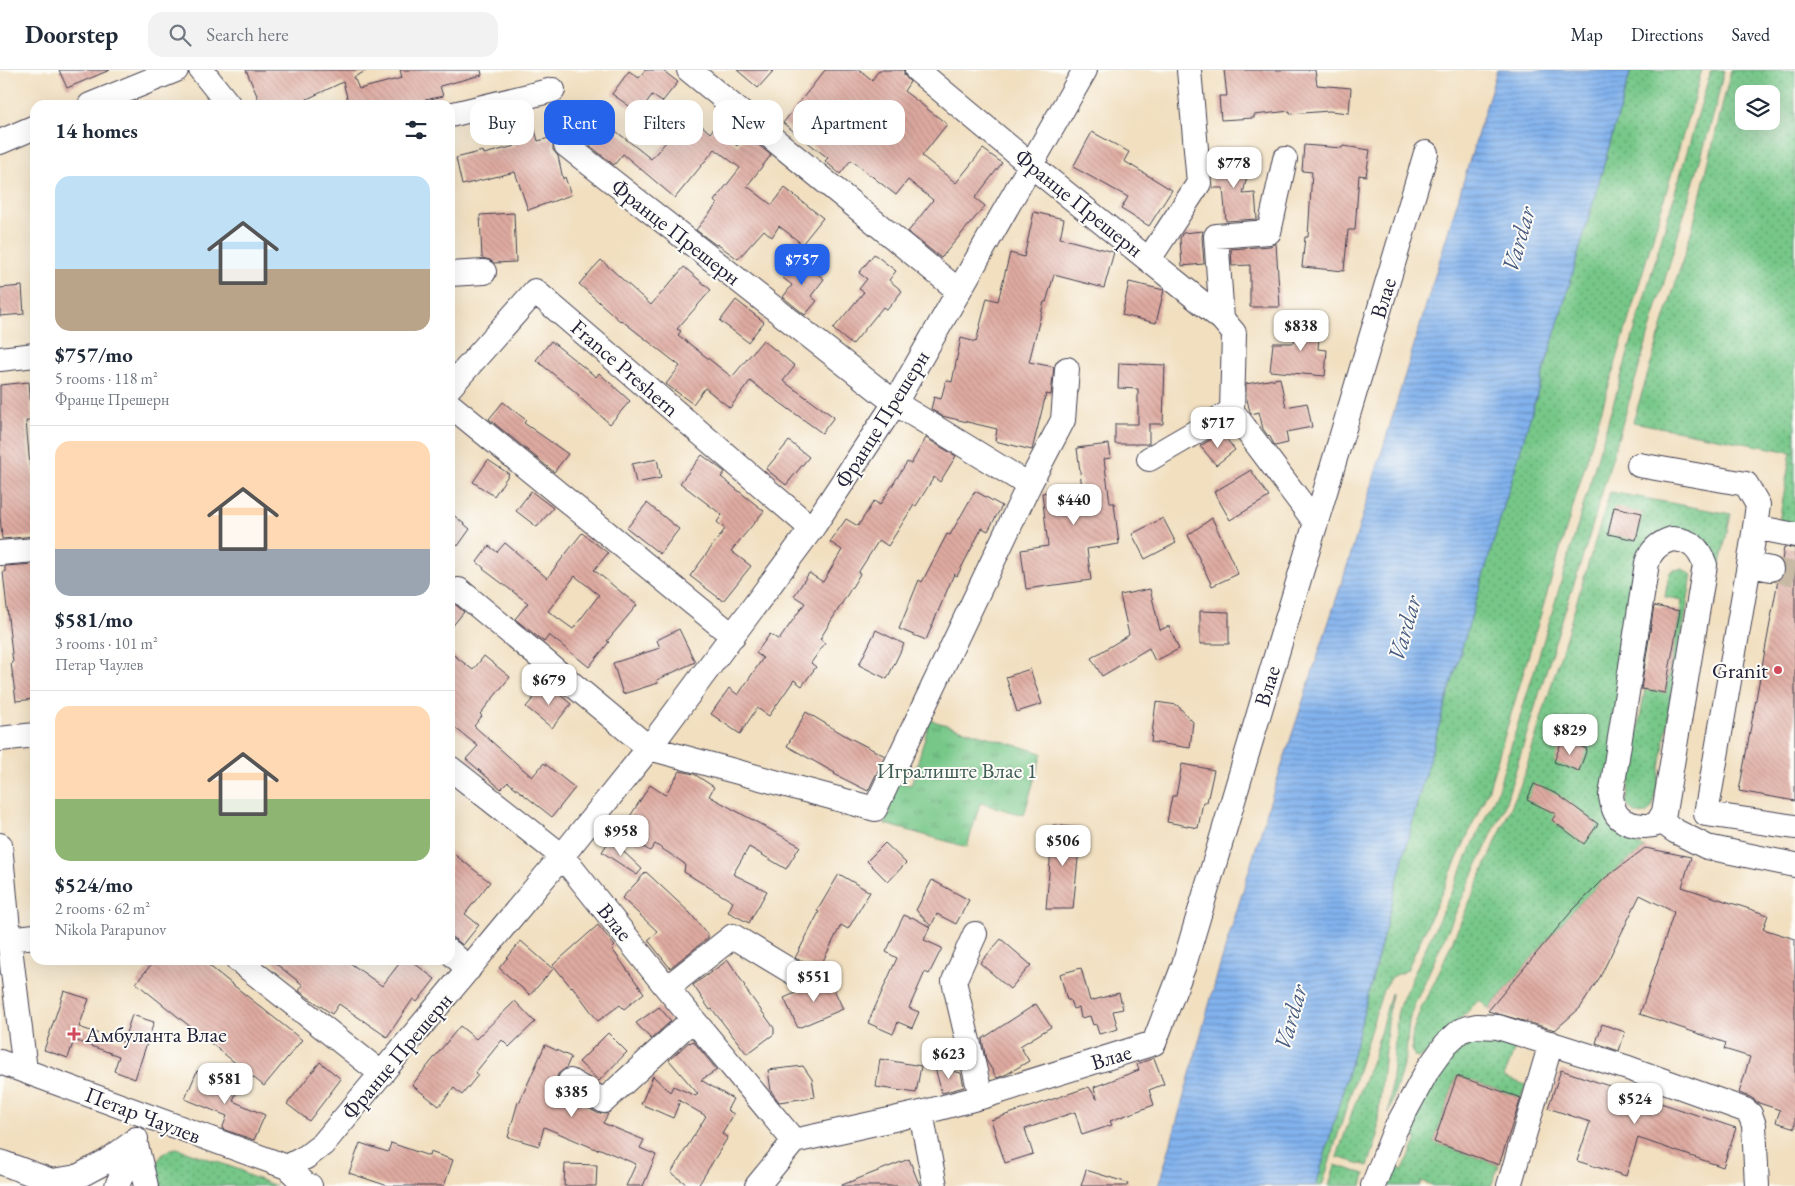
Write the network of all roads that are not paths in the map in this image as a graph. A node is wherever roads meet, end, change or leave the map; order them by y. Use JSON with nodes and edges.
{"nodes":[{"id":1,"x":176,"y":70,"type":"edge"},
{"id":2,"x":201,"y":70,"type":"edge"},
{"id":3,"x":689,"y":70,"type":"edge"},
{"id":4,"x":917,"y":70,"type":"edge"},
{"id":5,"x":1086,"y":70,"type":"edge"},
{"id":6,"x":1189,"y":70,"type":"edge"},
{"id":7,"x":553,"y":90,"type":"dead end"},
{"id":8,"x":102,"y":100,"type":"edge"},
{"id":9,"x":225,"y":100,"type":"edge"},
{"id":10,"x":455,"y":114,"type":"edge"},
{"id":11,"x":30,"y":129,"type":"edge"},
{"id":12,"x":0,"y":142,"type":"edge"},
{"id":13,"x":566,"y":145,"type":"dead end"},
{"id":14,"x":1426,"y":153,"type":"dead end"},
{"id":15,"x":1285,"y":159,"type":"dead end"},
{"id":16,"x":1032,"y":166,"type":"junction"},
{"id":17,"x":1149,"y":259,"type":"junction"},
{"id":18,"x":484,"y":272,"type":"dead end"},
{"id":19,"x":455,"y":274,"type":"edge"},
{"id":20,"x":959,"y":291,"type":"junction"},
{"id":21,"x":1222,"y":319,"type":"junction"},
{"id":22,"x":30,"y":356,"type":"edge"},
{"id":23,"x":0,"y":359,"type":"edge"},
{"id":24,"x":1067,"y":369,"type":"dead end"},
{"id":25,"x":455,"y":381,"type":"edge"},
{"id":26,"x":894,"y":403,"type":"junction"},
{"id":27,"x":455,"y":409,"type":"edge"},
{"id":28,"x":1232,"y":411,"type":"junction"},
{"id":29,"x":1150,"y":459,"type":"dead end"},
{"id":30,"x":1639,"y":466,"type":"dead end"},
{"id":31,"x":1029,"y":486,"type":"junction"},
{"id":32,"x":1316,"y":523,"type":"junction"},
{"id":33,"x":1755,"y":527,"type":"junction"},
{"id":34,"x":812,"y":529,"type":"junction"},
{"id":35,"x":1795,"y":534,"type":"edge"},
{"id":36,"x":30,"y":550,"type":"edge"},
{"id":37,"x":0,"y":553,"type":"edge"},
{"id":38,"x":459,"y":590,"type":"dead end"},
{"id":39,"x":733,"y":636,"type":"junction"},
{"id":40,"x":30,"y":736,"type":"edge"},
{"id":41,"x":0,"y":739,"type":"edge"},
{"id":42,"x":648,"y":748,"type":"junction"},
{"id":43,"x":455,"y":772,"type":"edge"},
{"id":44,"x":1660,"y":820,"type":"junction"},
{"id":45,"x":1795,"y":827,"type":"edge"},
{"id":46,"x":0,"y":845,"type":"edge"},
{"id":47,"x":562,"y":856,"type":"junction"},
{"id":48,"x":1795,"y":865,"type":"edge"},
{"id":49,"x":975,"y":934,"type":"dead end"},
{"id":50,"x":30,"y":937,"type":"edge"},
{"id":51,"x":9,"y":939,"type":"junction"},
{"id":52,"x":455,"y":956,"type":"edge"},
{"id":53,"x":244,"y":965,"type":"edge"},
{"id":54,"x":469,"y":969,"type":"junction"},
{"id":55,"x":799,"y":976,"type":"dead end"},
{"id":56,"x":668,"y":988,"type":"junction"},
{"id":57,"x":693,"y":1019,"type":"junction"},
{"id":58,"x":1551,"y":1043,"type":"junction"},
{"id":59,"x":0,"y":1062,"type":"edge"},
{"id":60,"x":25,"y":1070,"type":"junction"},
{"id":61,"x":382,"y":1074,"type":"junction"},
{"id":62,"x":570,"y":1081,"type":"dead end"},
{"id":63,"x":980,"y":1097,"type":"junction"},
{"id":64,"x":921,"y":1113,"type":"junction"},
{"id":65,"x":145,"y":1116,"type":"junction"},
{"id":66,"x":135,"y":1141,"type":"junction"},
{"id":67,"x":794,"y":1141,"type":"junction"},
{"id":68,"x":0,"y":1162,"type":"edge"},
{"id":69,"x":287,"y":1167,"type":"junction"},
{"id":70,"x":59,"y":1184,"type":"edge"},
{"id":71,"x":117,"y":1186,"type":"edge"},
{"id":72,"x":146,"y":1186,"type":"edge"},
{"id":73,"x":310,"y":1186,"type":"edge"},
{"id":74,"x":757,"y":1186,"type":"edge"},
{"id":75,"x":935,"y":1186,"type":"edge"},
{"id":76,"x":1373,"y":1186,"type":"edge"},
{"id":77,"x":1509,"y":1186,"type":"edge"},
{"id":78,"x":1756,"y":1186,"type":"edge"}],
"edges":[{"from":1,"to":8,"type":"street"},
{"from":2,"to":9,"type":"street"},
{"from":3,"to":20,"type":"street"},
{"from":4,"to":16,"type":"street","name":"Франце Прешерн"},
{"from":5,"to":16,"type":"street","name":"Францe Прешерн"},
{"from":6,"to":17,"type":"street","name":"Франце Прешерн"},
{"from":7,"to":10,"type":"street"},
{"from":11,"to":12,"type":"street"},
{"from":13,"to":26,"type":"street","name":"Франце Прешерн"},
{"from":14,"to":32,"type":"street","name":"Влае"},
{"from":15,"to":21,"type":"street","name":"Франце Прешерн"},
{"from":16,"to":17,"type":"street","name":"Франце Прешерн"},
{"from":16,"to":20,"type":"street","name":"Францe Прешерн"},
{"from":17,"to":21,"type":"street","name":"Франце Прешерн"},
{"from":18,"to":19,"type":"street"},
{"from":20,"to":26,"type":"street","name":"Францe Прешерн"},
{"from":21,"to":28,"type":"street","name":"Франце Прешерн"},
{"from":22,"to":23,"type":"street"},
{"from":24,"to":31,"type":"street"},
{"from":25,"to":34,"type":"street","name":"France Preshern"},
{"from":26,"to":31,"type":"street","name":"Франце Прешерн"},
{"from":26,"to":34,"type":"street","name":"Францe Прешерн"},
{"from":27,"to":39,"type":"street"},
{"from":28,"to":29,"type":"street"},
{"from":28,"to":32,"type":"street"},
{"from":30,"to":33,"type":"street"},
{"from":31,"to":42,"type":"street"},
{"from":32,"to":63,"type":"street","name":"Влае"},
{"from":33,"to":35,"type":"street"},
{"from":33,"to":45,"type":"street"},
{"from":34,"to":39,"type":"street","name":"Францe Прешерн"},
{"from":36,"to":37,"type":"street"},
{"from":38,"to":42,"type":"street"},
{"from":39,"to":42,"type":"street","name":"Францe Прешерн"},
{"from":40,"to":41,"type":"street"},
{"from":42,"to":47,"type":"street","name":"Францe Прешерн"},
{"from":43,"to":47,"type":"street","name":"Влае"},
{"from":44,"to":44,"type":"street"},
{"from":44,"to":48,"type":"street"},
{"from":46,"to":51,"type":"street"},
{"from":47,"to":54,"type":"street","name":"Францe Прешерн"},
{"from":47,"to":56,"type":"street","name":"Влае"},
{"from":49,"to":63,"type":"street"},
{"from":50,"to":51,"type":"street"},
{"from":51,"to":60,"type":"street"},
{"from":52,"to":54,"type":"street"},
{"from":53,"to":61,"type":"street"},
{"from":54,"to":61,"type":"street","name":"Францe Прешерн"},
{"from":55,"to":56,"type":"street"},
{"from":56,"to":57,"type":"street","name":"Влае"},
{"from":57,"to":62,"type":"street"},
{"from":57,"to":67,"type":"street","name":"Влае"},
{"from":58,"to":76,"type":"street"},
{"from":58,"to":77,"type":"street"},
{"from":58,"to":78,"type":"street"},
{"from":59,"to":60,"type":"street","name":"Петар Чаулев"},
{"from":60,"to":65,"type":"street","name":"Петар Чаулев"},
{"from":61,"to":69,"type":"street","name":"Францe Прешерн"},
{"from":63,"to":64,"type":"street","name":"Влае"},
{"from":64,"to":67,"type":"street","name":"Влае"},
{"from":64,"to":75,"type":"street"},
{"from":65,"to":66,"type":"street"},
{"from":65,"to":69,"type":"street","name":"Петар Чаулев"},
{"from":66,"to":70,"type":"street"},
{"from":66,"to":71,"type":"street"},
{"from":66,"to":72,"type":"street"},
{"from":67,"to":74,"type":"street"},
{"from":68,"to":70,"type":"street"},
{"from":69,"to":73,"type":"street"}]}
